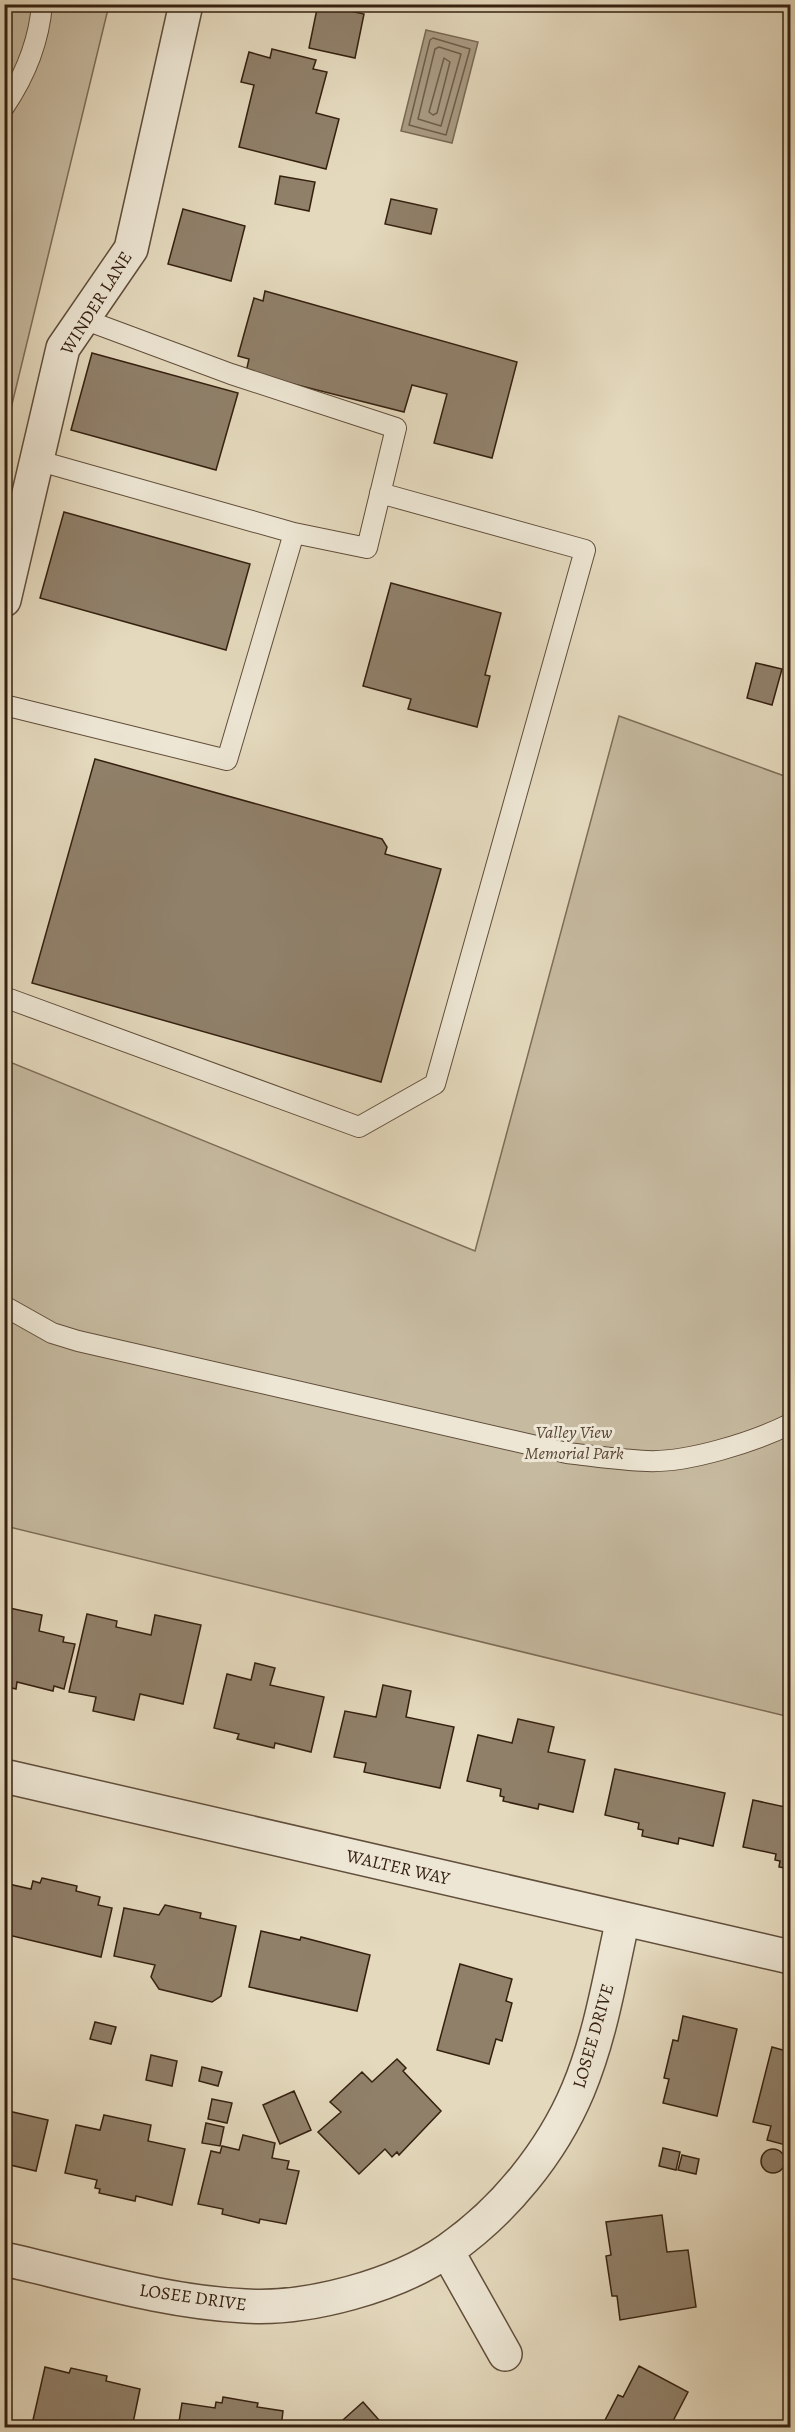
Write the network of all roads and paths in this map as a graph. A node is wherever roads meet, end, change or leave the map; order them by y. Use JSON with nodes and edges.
{"nodes":[{"id":1,"x":42,"y":4,"type":"edge"},
{"id":2,"x":186,"y":4,"type":"edge"},
{"id":3,"x":4,"y":107,"type":"edge"},
{"id":4,"x":83,"y":320,"type":"junction"},
{"id":5,"x":36,"y":460,"type":"junction"},
{"id":6,"x":380,"y":493,"type":"junction"},
{"id":7,"x":294,"y":533,"type":"junction"},
{"id":8,"x":4,"y":600,"type":"edge"},
{"id":9,"x":4,"y":705,"type":"edge"},
{"id":10,"x":4,"y":997,"type":"edge"},
{"id":11,"x":4,"y":1306,"type":"edge"},
{"id":12,"x":790,"y":1424,"type":"edge"},
{"id":13,"x":4,"y":1776,"type":"edge"},
{"id":14,"x":623,"y":1918,"type":"junction"},
{"id":15,"x":790,"y":1957,"type":"edge"},
{"id":16,"x":447,"y":2251,"type":"junction"},
{"id":17,"x":4,"y":2259,"type":"edge"},
{"id":18,"x":505,"y":2354,"type":"dead end"}],
"edges":[{"from":1,"to":3,"type":"lane"},
{"from":2,"to":4,"type":"street","name":"WINDER LANE"},
{"from":4,"to":5,"type":"street","name":"WINDER LANE"},
{"from":4,"to":6,"type":"lane"},
{"from":5,"to":7,"type":"lane"},
{"from":5,"to":8,"type":"street","name":"WINDER LANE"},
{"from":6,"to":7,"type":"lane"},
{"from":6,"to":10,"type":"lane"},
{"from":7,"to":9,"type":"lane"},
{"from":11,"to":12,"type":"lane"},
{"from":13,"to":14,"type":"street","name":"WALTER WAY"},
{"from":14,"to":15,"type":"street","name":"WALTER WAY"},
{"from":14,"to":16,"type":"street","name":"LOSEE DRIVE"},
{"from":16,"to":17,"type":"street","name":"LOSEE DRIVE"},
{"from":16,"to":18,"type":"street"}]}
